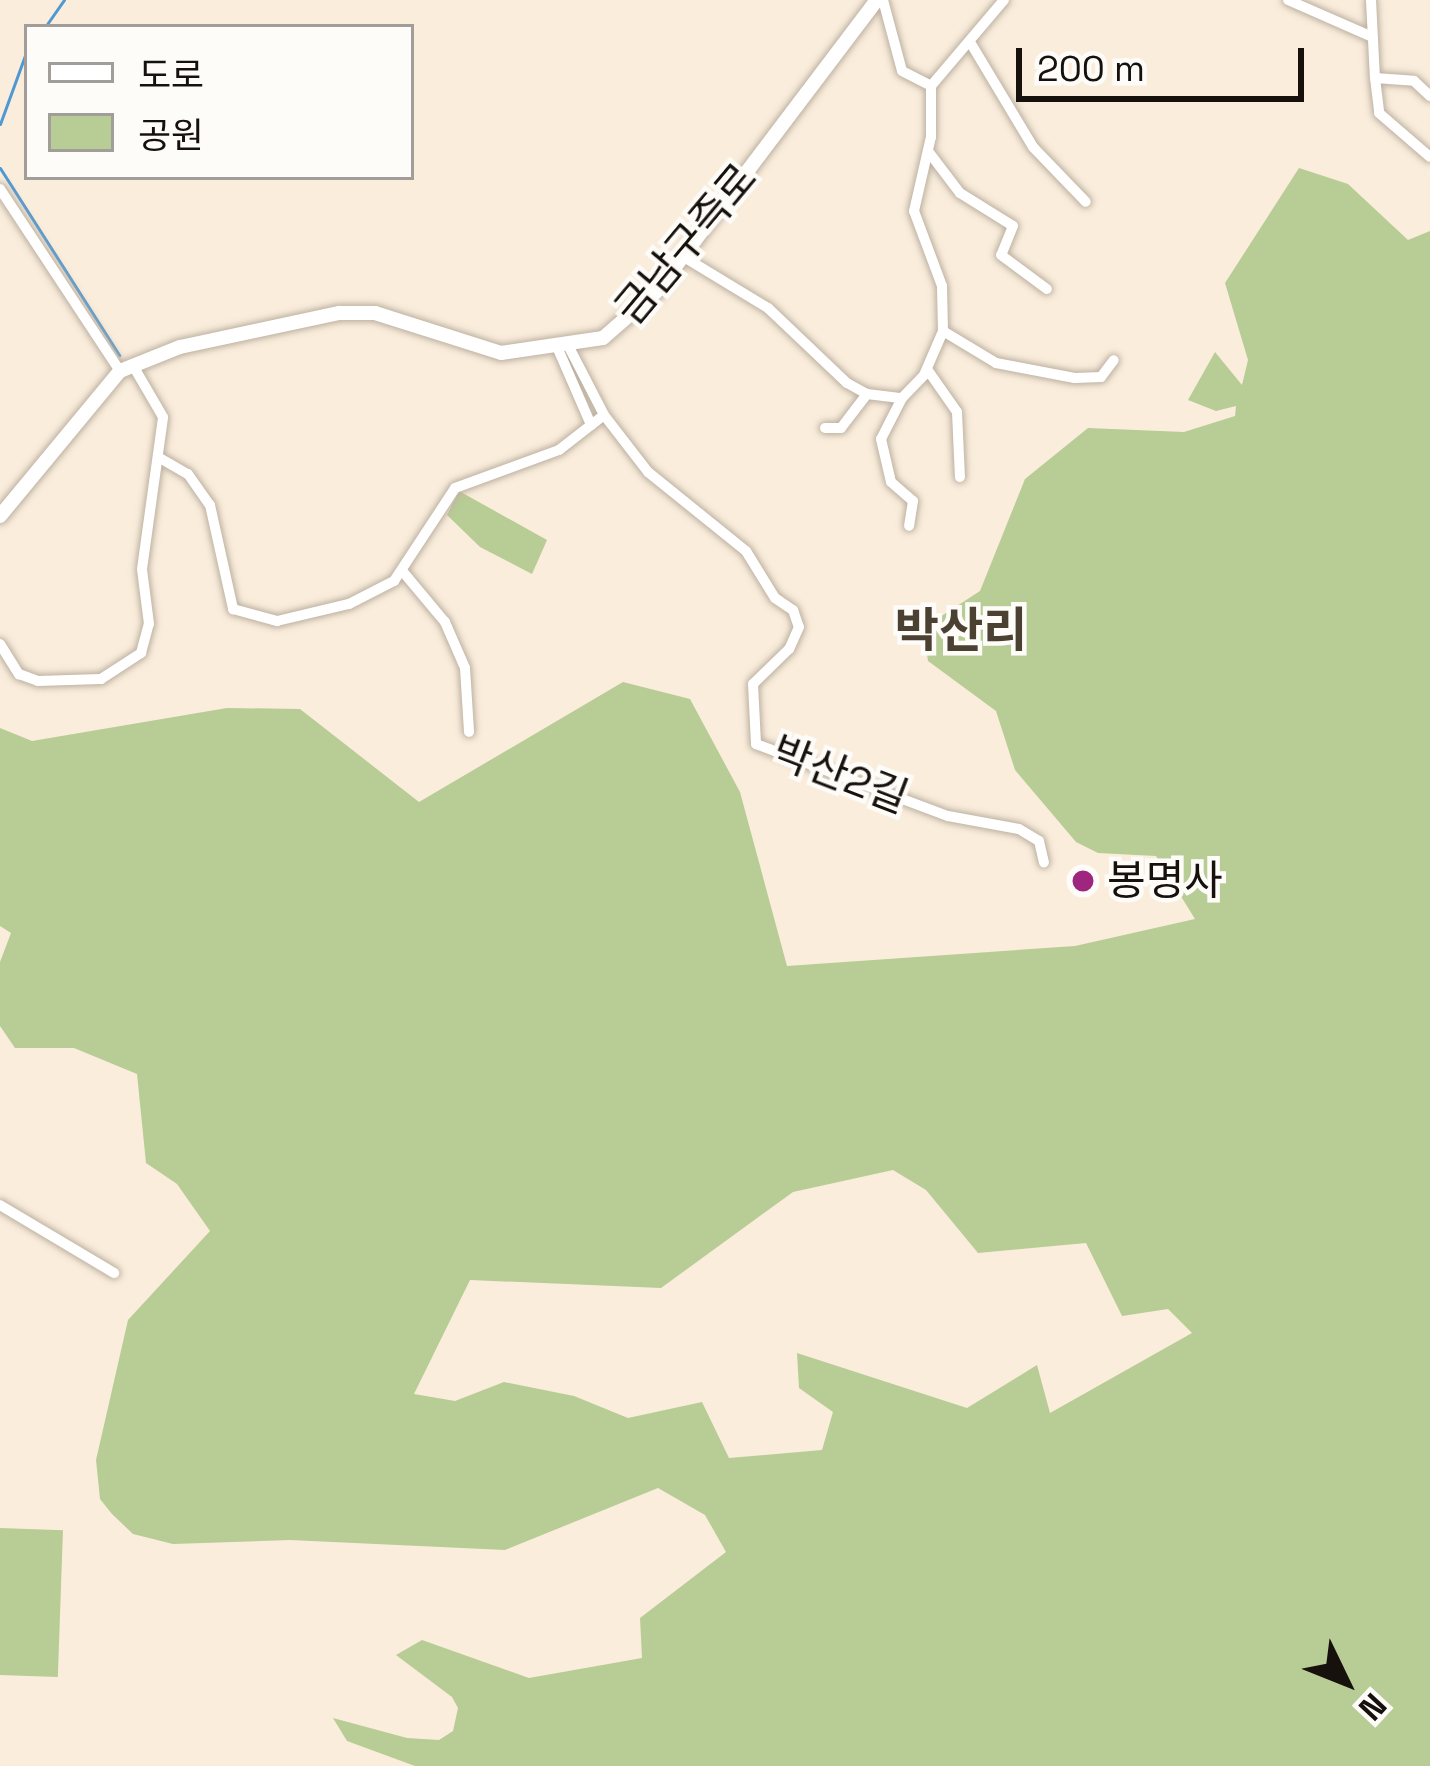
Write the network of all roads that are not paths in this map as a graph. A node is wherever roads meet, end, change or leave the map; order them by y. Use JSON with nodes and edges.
{"nodes":[{"id":1,"x":880,"y":0,"type":"edge"},
{"id":2,"x":1004,"y":0,"type":"edge"},
{"id":3,"x":1288,"y":0,"type":"edge"},
{"id":4,"x":1371,"y":0,"type":"edge"},
{"id":5,"x":1370,"y":36,"type":"junction"},
{"id":6,"x":970,"y":42,"type":"junction"},
{"id":7,"x":1375,"y":78,"type":"junction"},
{"id":8,"x":931,"y":86,"type":"junction"},
{"id":9,"x":1430,"y":96,"type":"edge"},
{"id":10,"x":928,"y":152,"type":"junction"},
{"id":11,"x":1430,"y":157,"type":"edge"},
{"id":12,"x":0,"y":189,"type":"edge"},
{"id":13,"x":1085,"y":202,"type":"dead end"},
{"id":14,"x":684,"y":257,"type":"junction"},
{"id":15,"x":1047,"y":289,"type":"dead end"},
{"id":16,"x":944,"y":332,"type":"junction"},
{"id":17,"x":564,"y":349,"type":"junction"},
{"id":18,"x":1114,"y":360,"type":"dead end"},
{"id":19,"x":126,"y":367,"type":"junction"},
{"id":20,"x":927,"y":369,"type":"junction"},
{"id":21,"x":867,"y":394,"type":"junction"},
{"id":22,"x":902,"y":398,"type":"junction"},
{"id":23,"x":604,"y":415,"type":"junction"},
{"id":24,"x":591,"y":425,"type":"junction"},
{"id":25,"x":825,"y":428,"type":"dead end"},
{"id":26,"x":158,"y":457,"type":"junction"},
{"id":27,"x":960,"y":478,"type":"dead end"},
{"id":28,"x":0,"y":516,"type":"edge"},
{"id":29,"x":909,"y":526,"type":"dead end"},
{"id":30,"x":404,"y":573,"type":"junction"},
{"id":31,"x":0,"y":644,"type":"edge"},
{"id":32,"x":0,"y":673,"type":"edge"},
{"id":33,"x":19,"y":674,"type":"junction"},
{"id":34,"x":469,"y":732,"type":"dead end"},
{"id":35,"x":1045,"y":862,"type":"dead end"},
{"id":36,"x":0,"y":1205,"type":"edge"},
{"id":37,"x":114,"y":1274,"type":"dead end"}],
"edges":[{"from":1,"to":8,"type":"street"},
{"from":1,"to":14,"type":"main road","name":"금남구즉로"},
{"from":2,"to":6,"type":"street"},
{"from":3,"to":5,"type":"street"},
{"from":4,"to":5,"type":"street"},
{"from":5,"to":7,"type":"street"},
{"from":6,"to":8,"type":"street"},
{"from":6,"to":13,"type":"street"},
{"from":7,"to":9,"type":"street"},
{"from":7,"to":11,"type":"street"},
{"from":8,"to":10,"type":"street"},
{"from":10,"to":15,"type":"street"},
{"from":10,"to":16,"type":"street"},
{"from":12,"to":19,"type":"street"},
{"from":14,"to":17,"type":"main road","name":"금남구즉로"},
{"from":14,"to":21,"type":"street"},
{"from":16,"to":18,"type":"street"},
{"from":16,"to":20,"type":"street"},
{"from":17,"to":19,"type":"main road","name":"금남구즉로"},
{"from":17,"to":23,"type":"street","name":"박산2길"},
{"from":17,"to":24,"type":"street"},
{"from":19,"to":26,"type":"street"},
{"from":19,"to":28,"type":"main road"},
{"from":20,"to":22,"type":"street"},
{"from":20,"to":27,"type":"street"},
{"from":21,"to":22,"type":"street"},
{"from":21,"to":25,"type":"street"},
{"from":22,"to":29,"type":"street"},
{"from":23,"to":24,"type":"street"},
{"from":23,"to":35,"type":"street","name":"박산2길"},
{"from":24,"to":30,"type":"street"},
{"from":26,"to":30,"type":"street"},
{"from":26,"to":33,"type":"street"},
{"from":30,"to":34,"type":"street"},
{"from":31,"to":33,"type":"street"},
{"from":32,"to":33,"type":"street"},
{"from":36,"to":37,"type":"street"}]}
